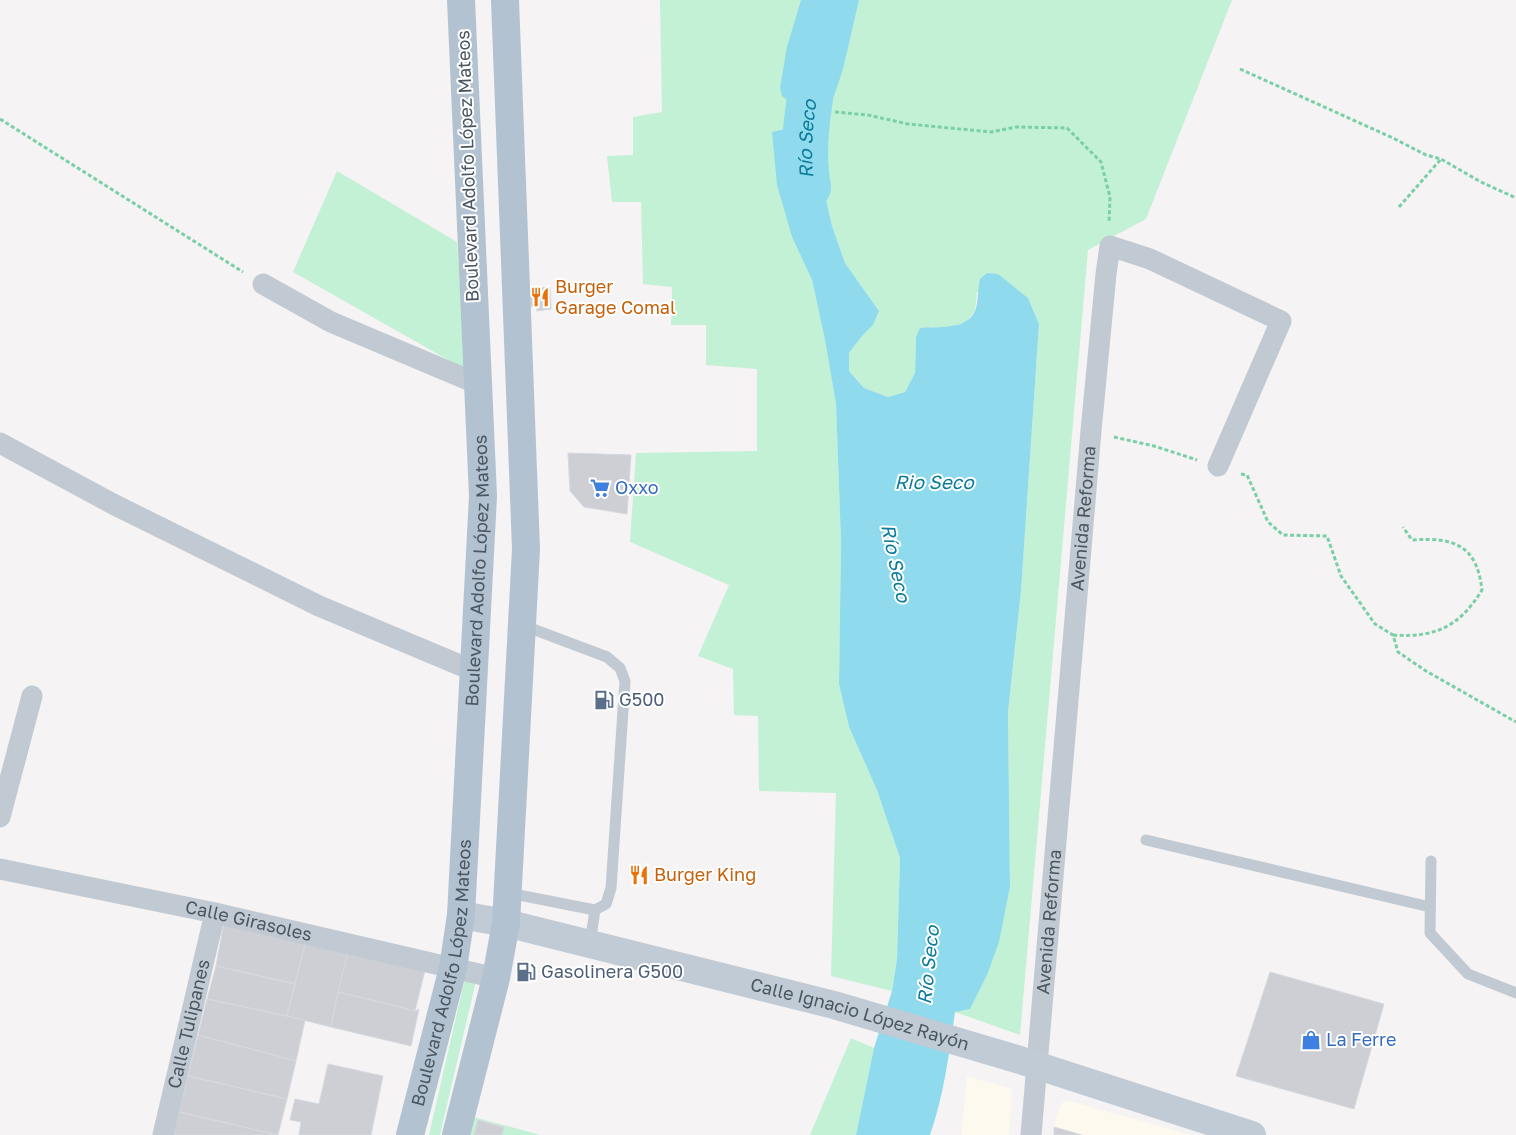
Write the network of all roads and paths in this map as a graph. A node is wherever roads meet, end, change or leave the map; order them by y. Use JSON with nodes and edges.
{"nodes":[{"id":1,"x":461,"y":0,"type":"edge"},
{"id":2,"x":504,"y":0,"type":"edge"},
{"id":3,"x":507,"y":66,"type":"junction"},
{"id":4,"x":464,"y":67,"type":"junction"},
{"id":5,"x":1240,"y":69,"type":"dead end"},
{"id":6,"x":835,"y":112,"type":"dead end"},
{"id":7,"x":0,"y":119,"type":"edge"},
{"id":8,"x":1442,"y":159,"type":"junction"},
{"id":9,"x":1516,"y":198,"type":"edge"},
{"id":10,"x":1399,"y":207,"type":"dead end"},
{"id":11,"x":1110,"y":246,"type":"junction"},
{"id":12,"x":263,"y":284,"type":"joint"},
{"id":13,"x":478,"y":384,"type":"junction"},
{"id":14,"x":1092,"y":431,"type":"junction"},
{"id":15,"x":0,"y":443,"type":"edge"},
{"id":16,"x":1218,"y":466,"type":"junction"},
{"id":17,"x":1403,"y":527,"type":"dead end"},
{"id":18,"x":522,"y":625,"type":"junction"},
{"id":19,"x":1393,"y":635,"type":"junction"},
{"id":20,"x":474,"y":671,"type":"junction"},
{"id":21,"x":32,"y":696,"type":"dead end"},
{"id":22,"x":1516,"y":722,"type":"edge"},
{"id":23,"x":0,"y":817,"type":"edge"},
{"id":24,"x":1146,"y":840,"type":"dead end"},
{"id":25,"x":1431,"y":860,"type":"dead end"},
{"id":26,"x":0,"y":869,"type":"edge"},
{"id":27,"x":508,"y":893,"type":"junction"},
{"id":28,"x":1430,"y":908,"type":"junction"},
{"id":29,"x":595,"y":910,"type":"junction"},
{"id":30,"x":215,"y":913,"type":"junction"},
{"id":31,"x":461,"y":915,"type":"junction"},
{"id":32,"x":506,"y":923,"type":"junction"},
{"id":33,"x":590,"y":944,"type":"junction"},
{"id":34,"x":453,"y":968,"type":"junction"},
{"id":35,"x":496,"y":978,"type":"junction"},
{"id":36,"x":1516,"y":993,"type":"edge"},
{"id":37,"x":1036,"y":1066,"type":"junction"},
{"id":38,"x":163,"y":1135,"type":"edge"},
{"id":39,"x":410,"y":1135,"type":"edge"},
{"id":40,"x":456,"y":1135,"type":"edge"},
{"id":41,"x":1031,"y":1135,"type":"edge"},
{"id":42,"x":1252,"y":1135,"type":"edge"}],
"edges":[{"from":1,"to":4,"type":"main road","name":"Boulevard Adolfo López Mateos"},
{"from":2,"to":3,"type":"main road"},
{"from":3,"to":4,"type":"main road"},
{"from":3,"to":18,"type":"main road"},
{"from":4,"to":13,"type":"main road","name":"Boulevard Adolfo López Mateos"},
{"from":5,"to":8,"type":"path"},
{"from":6,"to":11,"type":"path"},
{"from":7,"to":12,"type":"path"},
{"from":8,"to":9,"type":"path"},
{"from":8,"to":10,"type":"path"},
{"from":11,"to":14,"type":"street","name":"Avenida Reforma"},
{"from":11,"to":16,"type":"street"},
{"from":12,"to":13,"type":"street"},
{"from":13,"to":20,"type":"main road","name":"Boulevard Adolfo López Mateos"},
{"from":14,"to":16,"type":"path"},
{"from":14,"to":37,"type":"street","name":"Avenida Reforma"},
{"from":15,"to":20,"type":"street"},
{"from":16,"to":19,"type":"path"},
{"from":17,"to":19,"type":"path"},
{"from":18,"to":27,"type":"main road"},
{"from":18,"to":29,"type":"lane"},
{"from":19,"to":22,"type":"path"},
{"from":20,"to":31,"type":"main road","name":"Boulevard Adolfo López Mateos"},
{"from":21,"to":23,"type":"street"},
{"from":24,"to":28,"type":"lane"},
{"from":25,"to":28,"type":"lane"},
{"from":26,"to":30,"type":"street","name":"Calle Girasoles"},
{"from":27,"to":29,"type":"lane"},
{"from":27,"to":32,"type":"main road"},
{"from":28,"to":36,"type":"lane"},
{"from":29,"to":33,"type":"lane"},
{"from":30,"to":34,"type":"street","name":"Calle Girasoles"},
{"from":30,"to":38,"type":"street","name":"Calle Tulipanes"},
{"from":31,"to":32,"type":"main road","name":"Calle Ignacio López Rayón"},
{"from":31,"to":34,"type":"main road","name":"Boulevard Adolfo López Mateos"},
{"from":32,"to":33,"type":"main road","name":"Calle Ignacio López Rayón"},
{"from":32,"to":35,"type":"main road"},
{"from":33,"to":37,"type":"main road","name":"Calle Ignacio López Rayón"},
{"from":34,"to":35,"type":"street","name":"Calle Girasoles"},
{"from":34,"to":39,"type":"main road","name":"Boulevard Adolfo López Mateos"},
{"from":35,"to":40,"type":"main road"},
{"from":37,"to":41,"type":"street","name":"Avenida Reforma"},
{"from":37,"to":42,"type":"main road","name":"Calle Ignacio López Rayón"}]}
